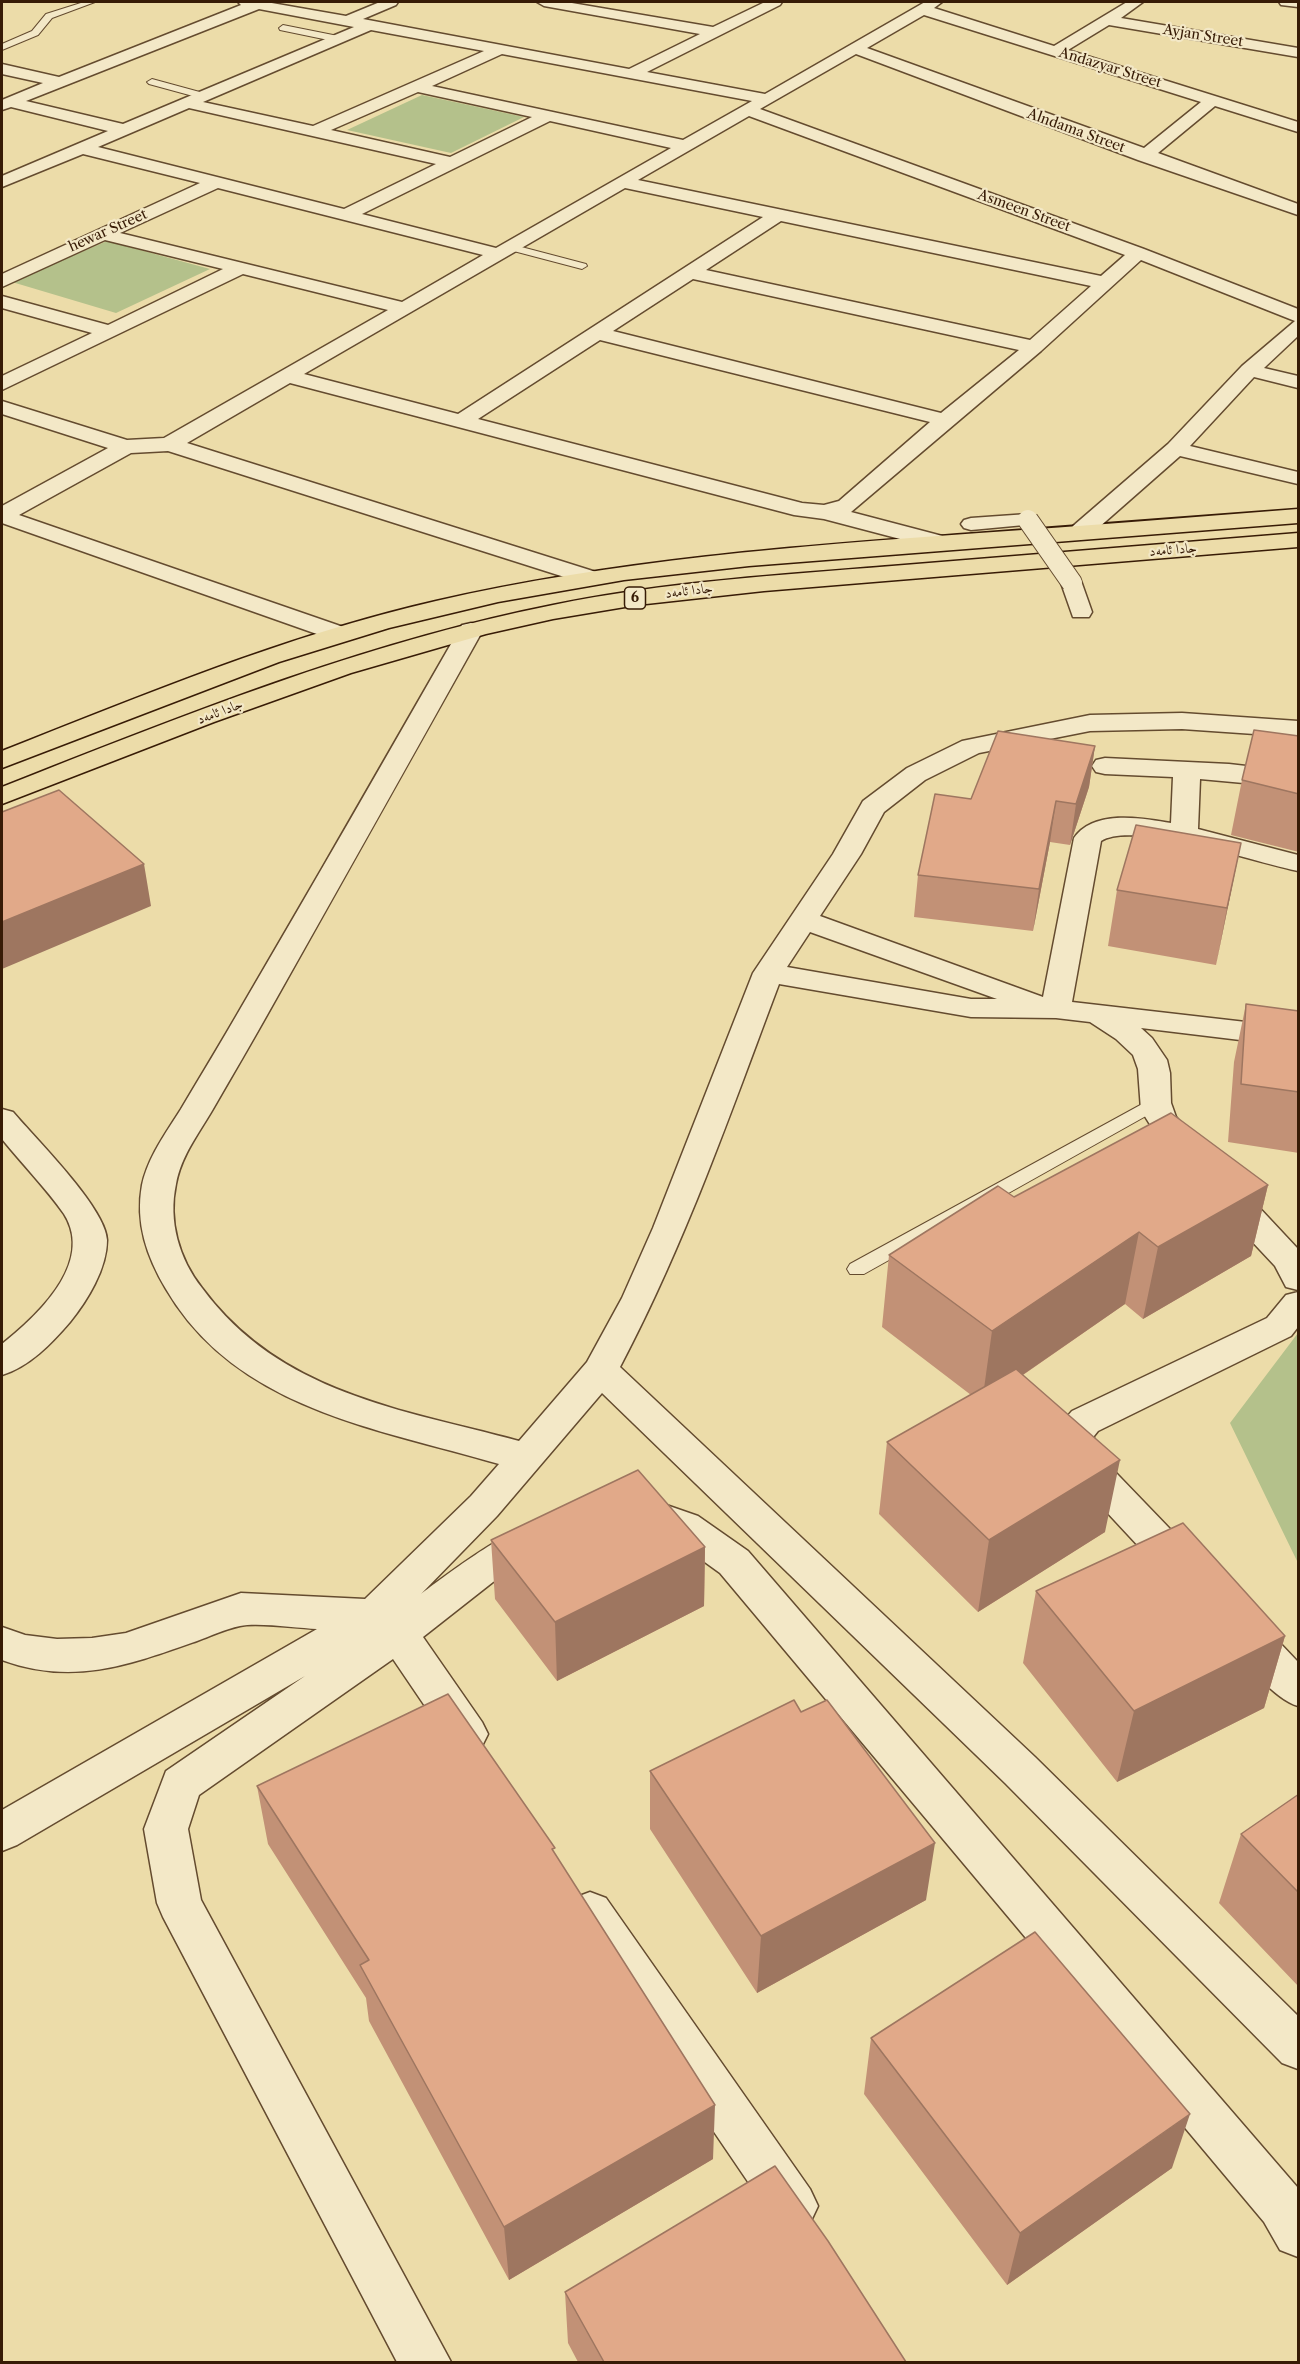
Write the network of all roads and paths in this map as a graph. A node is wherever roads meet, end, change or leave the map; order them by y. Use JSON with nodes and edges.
{"nodes":[{"id":1,"x":91,"y":2,"type":"edge"},
{"id":2,"x":391,"y":2,"type":"edge"},
{"id":3,"x":544,"y":2,"type":"edge"},
{"id":4,"x":775,"y":2,"type":"edge"},
{"id":5,"x":1136,"y":2,"type":"edge"},
{"id":6,"x":1286,"y":2,"type":"edge"},
{"id":7,"x":251,"y":3,"type":"edge"},
{"id":8,"x":1299,"y":3,"type":"edge"},
{"id":9,"x":928,"y":5,"type":"edge"},
{"id":10,"x":1108,"y":20,"type":"junction"},
{"id":11,"x":347,"y":21,"type":"junction"},
{"id":12,"x":370,"y":25,"type":"junction"},
{"id":13,"x":283,"y":28,"type":"dead end"},
{"id":14,"x":714,"y":32,"type":"junction"},
{"id":15,"x":338,"y":39,"type":"junction"},
{"id":16,"x":2,"y":47,"type":"edge"},
{"id":17,"x":854,"y":48,"type":"junction"},
{"id":18,"x":499,"y":50,"type":"junction"},
{"id":19,"x":1056,"y":51,"type":"junction"},
{"id":20,"x":1299,"y":52,"type":"edge"},
{"id":21,"x":2,"y":69,"type":"edge"},
{"id":22,"x":633,"y":74,"type":"junction"},
{"id":23,"x":59,"y":82,"type":"junction"},
{"id":24,"x":152,"y":82,"type":"dead end"},
{"id":25,"x":417,"y":87,"type":"junction"},
{"id":26,"x":204,"y":96,"type":"junction"},
{"id":27,"x":766,"y":99,"type":"junction"},
{"id":28,"x":1213,"y":100,"type":"junction"},
{"id":29,"x":187,"y":103,"type":"junction"},
{"id":30,"x":5,"y":104,"type":"edge"},
{"id":31,"x":747,"y":110,"type":"junction"},
{"id":32,"x":547,"y":116,"type":"junction"},
{"id":33,"x":1299,"y":127,"type":"edge"},
{"id":34,"x":126,"y":130,"type":"junction"},
{"id":35,"x":314,"y":132,"type":"junction"},
{"id":36,"x":686,"y":146,"type":"junction"},
{"id":37,"x":81,"y":148,"type":"junction"},
{"id":38,"x":1144,"y":156,"type":"junction"},
{"id":39,"x":449,"y":162,"type":"junction"},
{"id":40,"x":2,"y":182,"type":"edge"},
{"id":41,"x":622,"y":182,"type":"junction"},
{"id":42,"x":215,"y":183,"type":"junction"},
{"id":43,"x":1299,"y":210,"type":"edge"},
{"id":44,"x":346,"y":215,"type":"junction"},
{"id":45,"x":778,"y":215,"type":"junction"},
{"id":46,"x":100,"y":234,"type":"junction"},
{"id":47,"x":504,"y":251,"type":"junction"},
{"id":48,"x":1138,"y":253,"type":"junction"},
{"id":49,"x":582,"y":266,"type":"dead end"},
{"id":50,"x":241,"y":268,"type":"junction"},
{"id":51,"x":692,"y":273,"type":"junction"},
{"id":52,"x":2,"y":280,"type":"edge"},
{"id":53,"x":1106,"y":283,"type":"junction"},
{"id":54,"x":2,"y":302,"type":"edge"},
{"id":55,"x":405,"y":308,"type":"junction"},
{"id":56,"x":1299,"y":316,"type":"edge"},
{"id":57,"x":1299,"y":326,"type":"edge"},
{"id":58,"x":108,"y":331,"type":"junction"},
{"id":59,"x":597,"y":333,"type":"junction"},
{"id":60,"x":1034,"y":347,"type":"junction"},
{"id":61,"x":1250,"y":370,"type":"junction"},
{"id":62,"x":287,"y":376,"type":"junction"},
{"id":63,"x":1299,"y":382,"type":"edge"},
{"id":64,"x":2,"y":384,"type":"edge"},
{"id":65,"x":2,"y":407,"type":"edge"},
{"id":66,"x":463,"y":420,"type":"junction"},
{"id":67,"x":945,"y":420,"type":"junction"},
{"id":68,"x":169,"y":444,"type":"junction"},
{"id":69,"x":126,"y":447,"type":"junction"},
{"id":70,"x":1176,"y":449,"type":"junction"},
{"id":71,"x":1299,"y":478,"type":"edge"},
{"id":72,"x":825,"y":512,"type":"junction"},
{"id":73,"x":2,"y":515,"type":"edge"},
{"id":74,"x":1299,"y":516,"type":"edge"},
{"id":75,"x":971,"y":524,"type":"dead end"},
{"id":76,"x":1081,"y":531,"type":"junction"},
{"id":77,"x":1299,"y":540,"type":"edge"},
{"id":78,"x":942,"y":543,"type":"junction"},
{"id":79,"x":588,"y":576,"type":"junction"},
{"id":80,"x":1081,"y":612,"type":"dead end"},
{"id":81,"x":471,"y":630,"type":"junction"},
{"id":82,"x":340,"y":634,"type":"junction"},
{"id":83,"x":1299,"y":729,"type":"edge"},
{"id":84,"x":2,"y":760,"type":"edge"},
{"id":85,"x":1105,"y":766,"type":"dead end"},
{"id":86,"x":1186,"y":771,"type":"junction"},
{"id":87,"x":1299,"y":780,"type":"edge"},
{"id":88,"x":2,"y":796,"type":"edge"},
{"id":89,"x":1184,"y":836,"type":"junction"},
{"id":90,"x":1299,"y":863,"type":"edge"},
{"id":91,"x":803,"y":920,"type":"junction"},
{"id":92,"x":768,"y":973,"type":"junction"},
{"id":93,"x":1056,"y":1009,"type":"junction"},
{"id":94,"x":1098,"y":1015,"type":"junction"},
{"id":95,"x":1299,"y":1037,"type":"edge"},
{"id":96,"x":1155,"y":1103,"type":"junction"},
{"id":97,"x":2,"y":1119,"type":"edge"},
{"id":98,"x":857,"y":1269,"type":"dead end"},
{"id":99,"x":1299,"y":1278,"type":"edge"},
{"id":100,"x":1299,"y":1304,"type":"edge"},
{"id":101,"x":2,"y":1362,"type":"edge"},
{"id":102,"x":601,"y":1370,"type":"junction"},
{"id":103,"x":526,"y":1457,"type":"junction"},
{"id":104,"x":614,"y":1510,"type":"edge"},
{"id":105,"x":561,"y":1524,"type":"edge"},
{"id":106,"x":386,"y":1625,"type":"junction"},
{"id":107,"x":2,"y":1643,"type":"edge"},
{"id":108,"x":1299,"y":1689,"type":"edge"},
{"id":109,"x":493,"y":1772,"type":"edge"},
{"id":110,"x":2,"y":1832,"type":"edge"},
{"id":111,"x":568,"y":1880,"type":"edge"},
{"id":112,"x":1299,"y":2047,"type":"edge"},
{"id":113,"x":1299,"y":2232,"type":"edge"},
{"id":114,"x":813,"y":2235,"type":"edge"},
{"id":115,"x":424,"y":2362,"type":"edge"}],
"edges":[{"from":1,"to":16,"type":"lane"},
{"from":2,"to":11,"type":"street"},
{"from":3,"to":14,"type":"street"},
{"from":4,"to":14,"type":"street"},
{"from":5,"to":10,"type":"street"},
{"from":6,"to":8,"type":"street"},
{"from":7,"to":11,"type":"street"},
{"from":7,"to":23,"type":"street"},
{"from":9,"to":17,"type":"street"},
{"from":9,"to":19,"type":"street","name":"Andazyar Street"},
{"from":10,"to":19,"type":"street"},
{"from":10,"to":20,"type":"street","name":"Ayjan Street"},
{"from":11,"to":12,"type":"street"},
{"from":12,"to":15,"type":"street"},
{"from":12,"to":18,"type":"street"},
{"from":13,"to":15,"type":"lane"},
{"from":14,"to":22,"type":"street"},
{"from":15,"to":26,"type":"street"},
{"from":17,"to":27,"type":"street"},
{"from":17,"to":38,"type":"street","name":"Alndama Street"},
{"from":18,"to":22,"type":"street"},
{"from":18,"to":25,"type":"street"},
{"from":19,"to":28,"type":"street","name":"Andazyar Street"},
{"from":21,"to":23,"type":"street"},
{"from":22,"to":27,"type":"street"},
{"from":23,"to":30,"type":"street"},
{"from":24,"to":26,"type":"lane"},
{"from":25,"to":32,"type":"street"},
{"from":25,"to":35,"type":"street"},
{"from":26,"to":29,"type":"street"},
{"from":27,"to":31,"type":"street"},
{"from":28,"to":33,"type":"street","name":"Andazyar Street"},
{"from":28,"to":38,"type":"street"},
{"from":29,"to":34,"type":"street"},
{"from":29,"to":35,"type":"street"},
{"from":30,"to":34,"type":"street"},
{"from":31,"to":36,"type":"street"},
{"from":31,"to":48,"type":"street","name":"Asmeen Street"},
{"from":32,"to":36,"type":"street"},
{"from":32,"to":39,"type":"street"},
{"from":34,"to":37,"type":"street"},
{"from":35,"to":39,"type":"street"},
{"from":36,"to":41,"type":"street"},
{"from":37,"to":40,"type":"street"},
{"from":37,"to":42,"type":"street"},
{"from":38,"to":43,"type":"street","name":"Alndama Street"},
{"from":39,"to":44,"type":"street"},
{"from":41,"to":45,"type":"street"},
{"from":41,"to":47,"type":"street"},
{"from":42,"to":44,"type":"street"},
{"from":42,"to":46,"type":"street","name":"hewar Street"},
{"from":44,"to":47,"type":"street"},
{"from":45,"to":51,"type":"street"},
{"from":45,"to":53,"type":"street"},
{"from":46,"to":50,"type":"street"},
{"from":46,"to":52,"type":"street","name":"hewar Street"},
{"from":47,"to":49,"type":"lane"},
{"from":47,"to":55,"type":"street"},
{"from":48,"to":53,"type":"street"},
{"from":48,"to":56,"type":"street","name":"Asmeen Street"},
{"from":50,"to":55,"type":"street"},
{"from":50,"to":58,"type":"street"},
{"from":51,"to":59,"type":"street"},
{"from":51,"to":60,"type":"street"},
{"from":53,"to":60,"type":"street"},
{"from":54,"to":58,"type":"street"},
{"from":55,"to":62,"type":"street"},
{"from":57,"to":61,"type":"street"},
{"from":58,"to":64,"type":"street"},
{"from":59,"to":66,"type":"street"},
{"from":59,"to":67,"type":"street"},
{"from":60,"to":67,"type":"street"},
{"from":61,"to":63,"type":"street"},
{"from":61,"to":70,"type":"street"},
{"from":62,"to":66,"type":"street"},
{"from":62,"to":68,"type":"street"},
{"from":65,"to":69,"type":"street"},
{"from":66,"to":72,"type":"street"},
{"from":67,"to":72,"type":"street"},
{"from":68,"to":69,"type":"street"},
{"from":68,"to":79,"type":"street"},
{"from":69,"to":73,"type":"street"},
{"from":70,"to":71,"type":"street"},
{"from":70,"to":76,"type":"street"},
{"from":72,"to":78,"type":"street"},
{"from":73,"to":82,"type":"street"},
{"from":74,"to":76,"type":"main road","name":"جادا ئامەد","number":"6"},
{"from":75,"to":80,"type":"street","bridge":true},
{"from":76,"to":78,"type":"main road","name":"جادا ئامەد","number":"6"},
{"from":77,"to":81,"type":"main road","name":"جادا ئامەد","number":"6"},
{"from":78,"to":79,"type":"main road","name":"جادا ئامەد","number":"6"},
{"from":79,"to":82,"type":"main road","name":"جادا ئامەد","number":"6"},
{"from":81,"to":88,"type":"main road","name":"جادا ئامەد","number":"6"},
{"from":81,"to":103,"type":"street"},
{"from":82,"to":84,"type":"main road","name":"جادا ئامەد","number":"6"},
{"from":83,"to":91,"type":"street"},
{"from":85,"to":86,"type":"street"},
{"from":86,"to":87,"type":"street"},
{"from":86,"to":89,"type":"street"},
{"from":89,"to":90,"type":"street"},
{"from":89,"to":93,"type":"street"},
{"from":91,"to":92,"type":"street"},
{"from":91,"to":93,"type":"street"},
{"from":92,"to":93,"type":"street"},
{"from":92,"to":102,"type":"street"},
{"from":93,"to":94,"type":"street"},
{"from":94,"to":95,"type":"street"},
{"from":94,"to":96,"type":"street"},
{"from":96,"to":98,"type":"lane"},
{"from":96,"to":99,"type":"street"},
{"from":97,"to":101,"type":"street"},
{"from":100,"to":108,"type":"street"},
{"from":102,"to":103,"type":"street"},
{"from":102,"to":112,"type":"street"},
{"from":103,"to":106,"type":"street"},
{"from":104,"to":113,"type":"street"},
{"from":105,"to":106,"type":"street"},
{"from":106,"to":107,"type":"street"},
{"from":106,"to":109,"type":"street"},
{"from":106,"to":110,"type":"street"},
{"from":106,"to":115,"type":"street"},
{"from":111,"to":114,"type":"street"}]}
